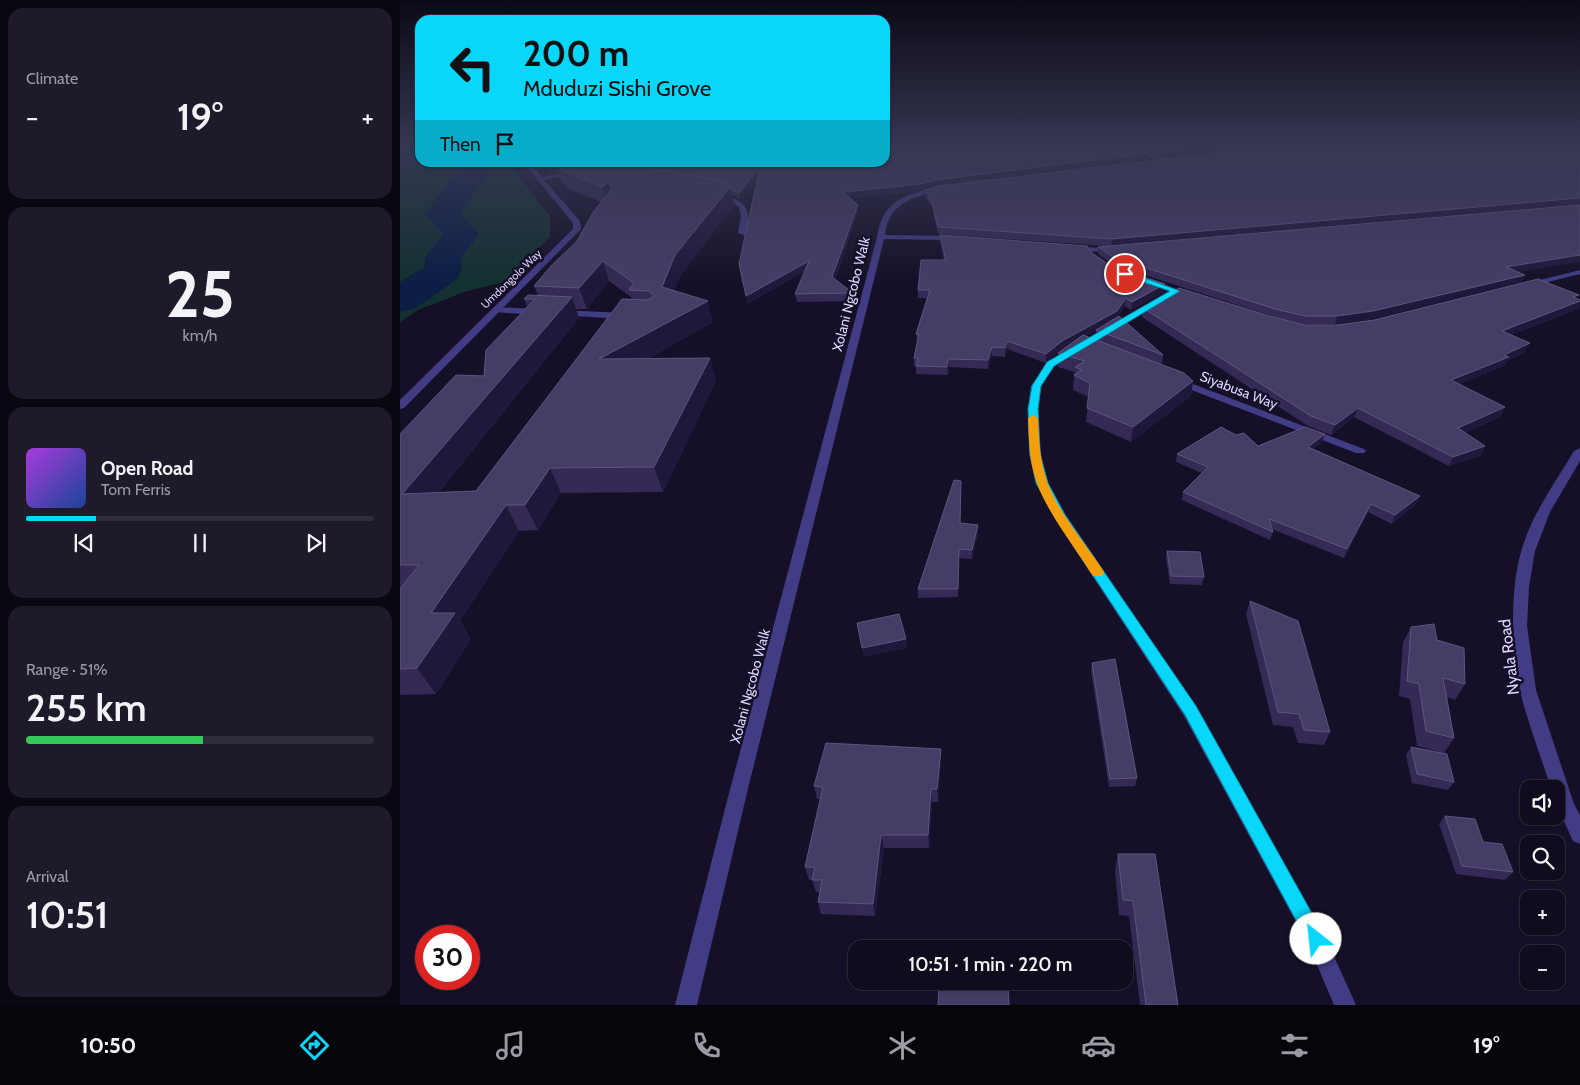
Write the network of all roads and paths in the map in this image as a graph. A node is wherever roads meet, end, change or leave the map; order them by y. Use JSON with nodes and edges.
{"nodes":[{"id":1,"x":550,"y":191,"type":"edge"},
{"id":2,"x":939,"y":191,"type":"edge"},
{"id":3,"x":710,"y":192,"type":"edge"},
{"id":4,"x":742,"y":233,"type":"dead end"},
{"id":5,"x":881,"y":237,"type":"junction"},
{"id":6,"x":968,"y":238,"type":"edge"},
{"id":7,"x":1065,"y":248,"type":"edge"},
{"id":8,"x":1120,"y":250,"type":"edge"},
{"id":9,"x":1580,"y":272,"type":"edge"},
{"id":10,"x":1144,"y":280,"type":"edge"},
{"id":11,"x":1514,"y":287,"type":"edge"},
{"id":12,"x":1176,"y":291,"type":"junction"},
{"id":13,"x":1195,"y":297,"type":"edge"},
{"id":14,"x":496,"y":310,"type":"junction"},
{"id":15,"x":634,"y":316,"type":"edge"},
{"id":16,"x":1082,"y":344,"type":"junction"},
{"id":17,"x":1098,"y":351,"type":"edge"},
{"id":18,"x":1166,"y":377,"type":"edge"},
{"id":19,"x":400,"y":406,"type":"edge"},
{"id":20,"x":1360,"y":451,"type":"dead end"},
{"id":21,"x":1580,"y":451,"type":"edge"},
{"id":22,"x":1580,"y":834,"type":"edge"},
{"id":23,"x":686,"y":1005,"type":"edge"},
{"id":24,"x":1345,"y":1005,"type":"edge"}],
"edges":[{"from":1,"to":14,"type":"street","name":"Umdongolo Way"},
{"from":2,"to":5,"type":"street","name":"Xolani Ngcobo Walk"},
{"from":3,"to":4,"type":"street"},
{"from":5,"to":6,"type":"street"},
{"from":5,"to":23,"type":"street","name":"Xolani Ngcobo Walk"},
{"from":7,"to":8,"type":"street"},
{"from":9,"to":11,"type":"street"},
{"from":10,"to":12,"type":"street"},
{"from":12,"to":13,"type":"street"},
{"from":12,"to":16,"type":"street"},
{"from":14,"to":15,"type":"street"},
{"from":14,"to":19,"type":"street","name":"Umdongolo Way"},
{"from":16,"to":17,"type":"street"},
{"from":16,"to":24,"type":"street"},
{"from":18,"to":20,"type":"street","name":"Siyabusa Way"},
{"from":21,"to":22,"type":"street","name":"Nyala Road"}]}
